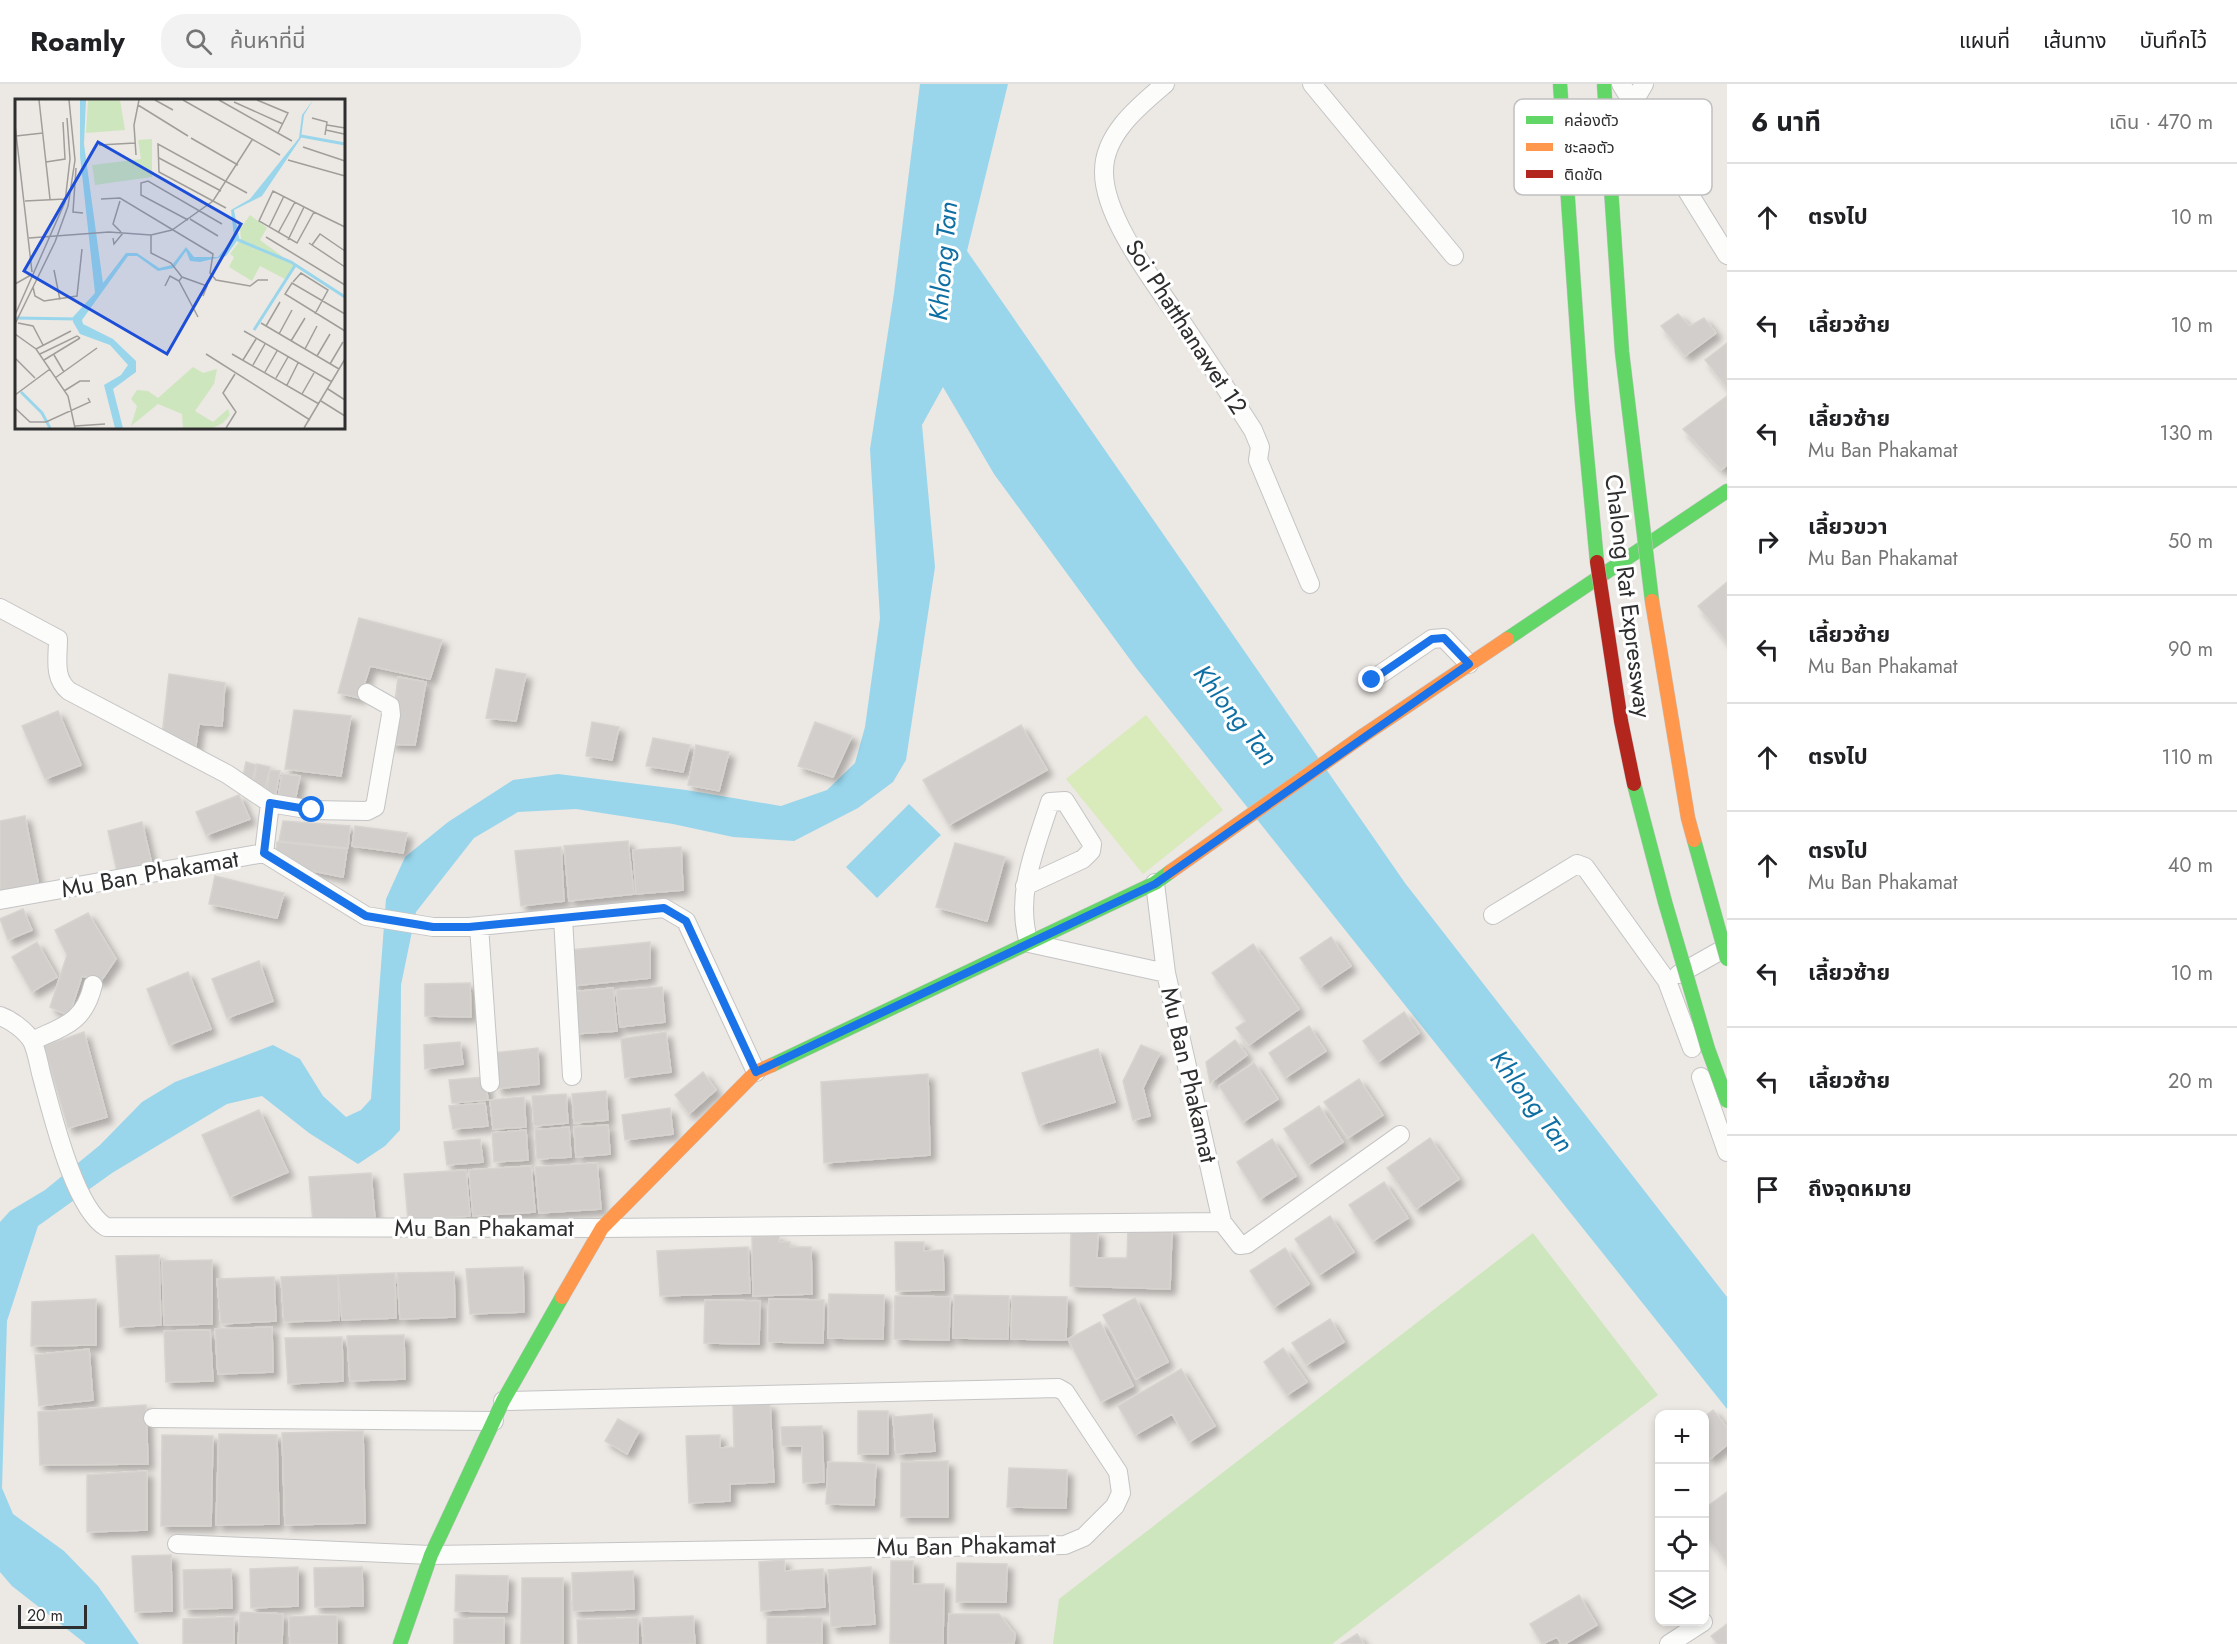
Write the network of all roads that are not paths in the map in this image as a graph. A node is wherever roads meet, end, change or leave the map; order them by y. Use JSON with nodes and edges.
{"nodes":[{"id":1,"x":1165,"y":84,"type":"edge"},
{"id":2,"x":1312,"y":84,"type":"edge"},
{"id":3,"x":1560,"y":84,"type":"edge"},
{"id":4,"x":1604,"y":84,"type":"edge"},
{"id":5,"x":1621,"y":84,"type":"edge"},
{"id":6,"x":1644,"y":84,"type":"edge"},
{"id":7,"x":1561,"y":99,"type":"edge"},
{"id":8,"x":1605,"y":99,"type":"edge"},
{"id":9,"x":1630,"y":99,"type":"edge"},
{"id":10,"x":1635,"y":99,"type":"edge"},
{"id":11,"x":1568,"y":195,"type":"edge"},
{"id":12,"x":1611,"y":195,"type":"edge"},
{"id":13,"x":1690,"y":195,"type":"edge"},
{"id":14,"x":1727,"y":255,"type":"edge"},
{"id":15,"x":1454,"y":256,"type":"dead end"},
{"id":16,"x":1727,"y":490,"type":"edge"},
{"id":17,"x":1310,"y":584,"type":"dead end"},
{"id":18,"x":0,"y":608,"type":"edge"},
{"id":19,"x":1469,"y":664,"type":"junction"},
{"id":20,"x":1372,"y":680,"type":"dead end"},
{"id":21,"x":367,"y":693,"type":"dead end"},
{"id":22,"x":270,"y":803,"type":"junction"},
{"id":23,"x":264,"y":853,"type":"junction"},
{"id":24,"x":1155,"y":884,"type":"junction"},
{"id":25,"x":1024,"y":885,"type":"junction"},
{"id":26,"x":0,"y":900,"type":"edge"},
{"id":27,"x":1493,"y":915,"type":"dead end"},
{"id":28,"x":563,"y":918,"type":"junction"},
{"id":29,"x":479,"y":926,"type":"junction"},
{"id":30,"x":1029,"y":943,"type":"junction"},
{"id":31,"x":1727,"y":947,"type":"edge"},
{"id":32,"x":1727,"y":958,"type":"edge"},
{"id":33,"x":1166,"y":973,"type":"junction"},
{"id":34,"x":1667,"y":981,"type":"junction"},
{"id":35,"x":93,"y":985,"type":"dead end"},
{"id":36,"x":0,"y":1016,"type":"edge"},
{"id":37,"x":32,"y":1041,"type":"junction"},
{"id":38,"x":756,"y":1072,"type":"junction"},
{"id":39,"x":572,"y":1076,"type":"dead end"},
{"id":40,"x":490,"y":1083,"type":"dead end"},
{"id":41,"x":1727,"y":1101,"type":"edge"},
{"id":42,"x":1400,"y":1135,"type":"dead end"},
{"id":43,"x":1727,"y":1152,"type":"edge"},
{"id":44,"x":1222,"y":1222,"type":"junction"},
{"id":45,"x":602,"y":1228,"type":"junction"},
{"id":46,"x":503,"y":1401,"type":"junction"},
{"id":47,"x":153,"y":1418,"type":"dead end"},
{"id":48,"x":494,"y":1421,"type":"junction"},
{"id":49,"x":177,"y":1544,"type":"dead end"},
{"id":50,"x":431,"y":1555,"type":"junction"},
{"id":51,"x":1697,"y":1626,"type":"edge"},
{"id":52,"x":400,"y":1644,"type":"edge"},
{"id":53,"x":1669,"y":1644,"type":"edge"}],
"edges":[{"from":1,"to":17,"type":"street","name":"Soi Phatthanawet 12"},
{"from":2,"to":15,"type":"street"},
{"from":3,"to":7,"type":"main road","name":"Chalong Rat Expressway","bridge":true},
{"from":4,"to":8,"type":"main road","name":"Chalong Rat Expressway","bridge":true},
{"from":5,"to":9,"type":"street"},
{"from":6,"to":10,"type":"street"},
{"from":11,"to":41,"type":"main road","name":"Chalong Rat Expressway","bridge":true},
{"from":12,"to":32,"type":"main road","name":"Chalong Rat Expressway","bridge":true},
{"from":13,"to":14,"type":"street"},
{"from":16,"to":19,"type":"main road"},
{"from":18,"to":22,"type":"street"},
{"from":19,"to":20,"type":"street"},
{"from":19,"to":24,"type":"main road"},
{"from":21,"to":22,"type":"street"},
{"from":22,"to":23,"type":"street"},
{"from":23,"to":26,"type":"street","name":"Mu Ban Phakamat"},
{"from":23,"to":29,"type":"street","name":"Mu Ban Phakamat"},
{"from":24,"to":30,"type":"main road"},
{"from":24,"to":33,"type":"street"},
{"from":25,"to":25,"type":"street"},
{"from":25,"to":30,"type":"street"},
{"from":27,"to":34,"type":"street"},
{"from":28,"to":29,"type":"street","name":"Mu Ban Phakamat"},
{"from":28,"to":38,"type":"street","name":"Mu Ban Phakamat"},
{"from":28,"to":39,"type":"street"},
{"from":29,"to":40,"type":"street"},
{"from":30,"to":33,"type":"street","name":"Mu Ban Phakamat"},
{"from":30,"to":38,"type":"main road","name":"Mu Ban Phakamat"},
{"from":31,"to":34,"type":"street"},
{"from":33,"to":44,"type":"street","name":"Mu Ban Phakamat"},
{"from":34,"to":43,"type":"street"},
{"from":35,"to":37,"type":"street"},
{"from":36,"to":37,"type":"street","name":"Mu Ban Phakamat"},
{"from":37,"to":45,"type":"street","name":"Mu Ban Phakamat"},
{"from":38,"to":45,"type":"main road","name":"Mu Ban Phakamat"},
{"from":42,"to":44,"type":"street","name":"Mu Ban Phakamat"},
{"from":44,"to":45,"type":"street","name":"Mu Ban Phakamat"},
{"from":45,"to":46,"type":"main road","name":"Mu Ban Phakamat"},
{"from":46,"to":48,"type":"main road","name":"Mu Ban Phakamat"},
{"from":46,"to":50,"type":"street","name":"Mu Ban Phakamat"},
{"from":47,"to":48,"type":"street"},
{"from":48,"to":50,"type":"main road","name":"Mu Ban Phakamat"},
{"from":49,"to":50,"type":"street"},
{"from":50,"to":52,"type":"main road","name":"Mu Ban Phakamat"},
{"from":51,"to":53,"type":"street"}]}
